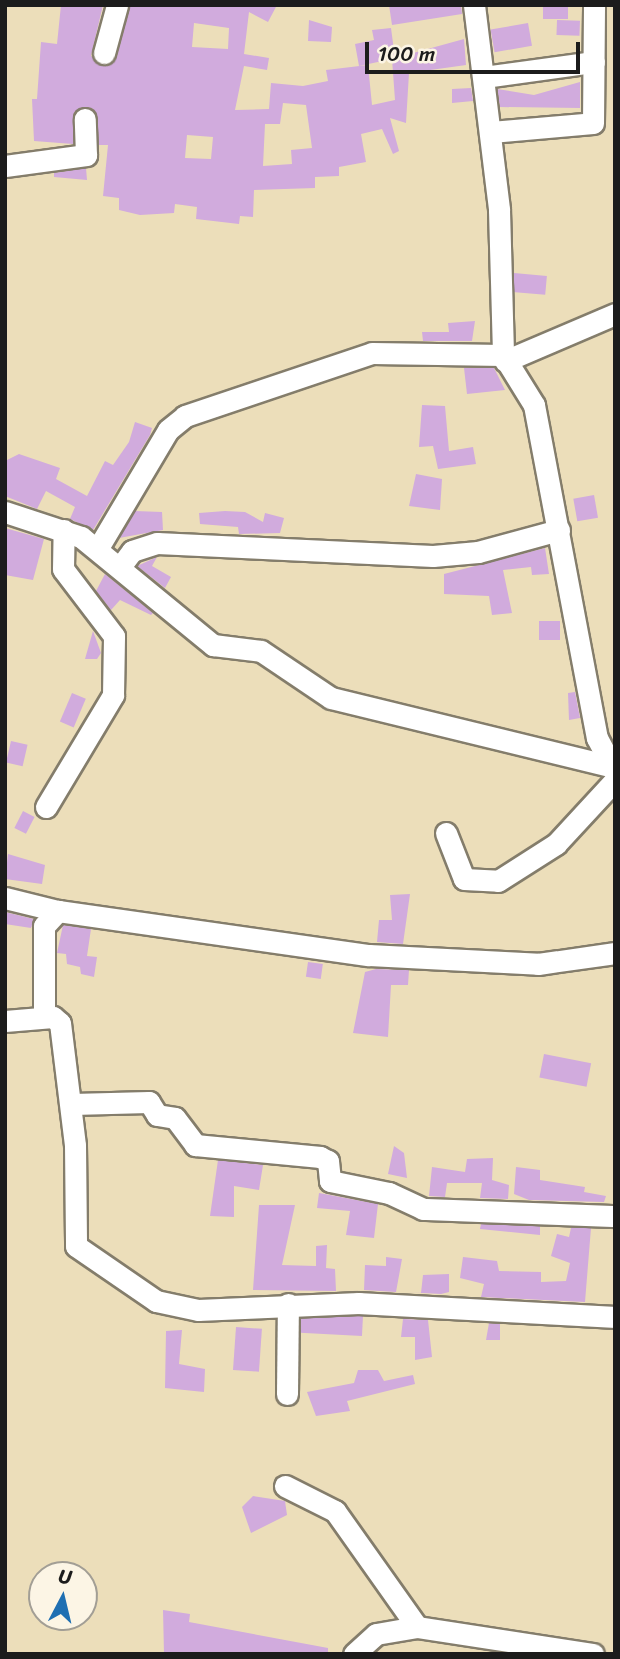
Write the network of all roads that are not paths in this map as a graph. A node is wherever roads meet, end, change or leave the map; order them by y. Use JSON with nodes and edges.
{"nodes":[{"id":1,"x":117,"y":5,"type":"edge"},
{"id":2,"x":474,"y":5,"type":"edge"},
{"id":3,"x":594,"y":5,"type":"edge"},
{"id":4,"x":104,"y":53,"type":"dead end"},
{"id":5,"x":594,"y":62,"type":"junction"},
{"id":6,"x":484,"y":77,"type":"junction"},
{"id":7,"x":86,"y":119,"type":"dead end"},
{"id":8,"x":491,"y":132,"type":"junction"},
{"id":9,"x":5,"y":166,"type":"edge"},
{"id":10,"x":615,"y":314,"type":"edge"},
{"id":11,"x":504,"y":358,"type":"junction"},
{"id":12,"x":5,"y":512,"type":"edge"},
{"id":13,"x":64,"y":530,"type":"junction"},
{"id":14,"x":559,"y":530,"type":"junction"},
{"id":15,"x":98,"y":548,"type":"junction"},
{"id":16,"x":120,"y":567,"type":"junction"},
{"id":17,"x":613,"y":773,"type":"edge"},
{"id":18,"x":46,"y":807,"type":"dead end"},
{"id":19,"x":446,"y":833,"type":"dead end"},
{"id":20,"x":5,"y":898,"type":"edge"},
{"id":21,"x":58,"y":911,"type":"junction"},
{"id":22,"x":615,"y":953,"type":"edge"},
{"id":23,"x":44,"y":1017,"type":"junction"},
{"id":24,"x":5,"y":1021,"type":"edge"},
{"id":25,"x":72,"y":1104,"type":"junction"},
{"id":26,"x":615,"y":1216,"type":"edge"},
{"id":27,"x":288,"y":1304,"type":"junction"},
{"id":28,"x":615,"y":1317,"type":"edge"},
{"id":29,"x":287,"y":1394,"type":"dead end"},
{"id":30,"x":285,"y":1486,"type":"dead end"},
{"id":31,"x":417,"y":1627,"type":"junction"},
{"id":32,"x":355,"y":1654,"type":"edge"},
{"id":33,"x":593,"y":1654,"type":"edge"}],
"edges":[{"from":1,"to":4,"type":"street"},
{"from":2,"to":6,"type":"street"},
{"from":3,"to":5,"type":"street"},
{"from":5,"to":6,"type":"street"},
{"from":5,"to":8,"type":"street"},
{"from":6,"to":8,"type":"street"},
{"from":7,"to":9,"type":"street"},
{"from":8,"to":11,"type":"street"},
{"from":10,"to":11,"type":"street"},
{"from":11,"to":14,"type":"street"},
{"from":11,"to":15,"type":"street"},
{"from":12,"to":13,"type":"street"},
{"from":13,"to":15,"type":"street"},
{"from":13,"to":18,"type":"street"},
{"from":14,"to":16,"type":"street"},
{"from":14,"to":17,"type":"street"},
{"from":15,"to":16,"type":"street"},
{"from":16,"to":17,"type":"street"},
{"from":17,"to":19,"type":"street"},
{"from":20,"to":21,"type":"street"},
{"from":21,"to":22,"type":"street"},
{"from":21,"to":23,"type":"street"},
{"from":23,"to":24,"type":"street"},
{"from":23,"to":25,"type":"street"},
{"from":25,"to":26,"type":"street"},
{"from":25,"to":27,"type":"street"},
{"from":27,"to":28,"type":"street"},
{"from":27,"to":29,"type":"street"},
{"from":30,"to":31,"type":"street"},
{"from":31,"to":32,"type":"street"},
{"from":31,"to":33,"type":"street"}]}
